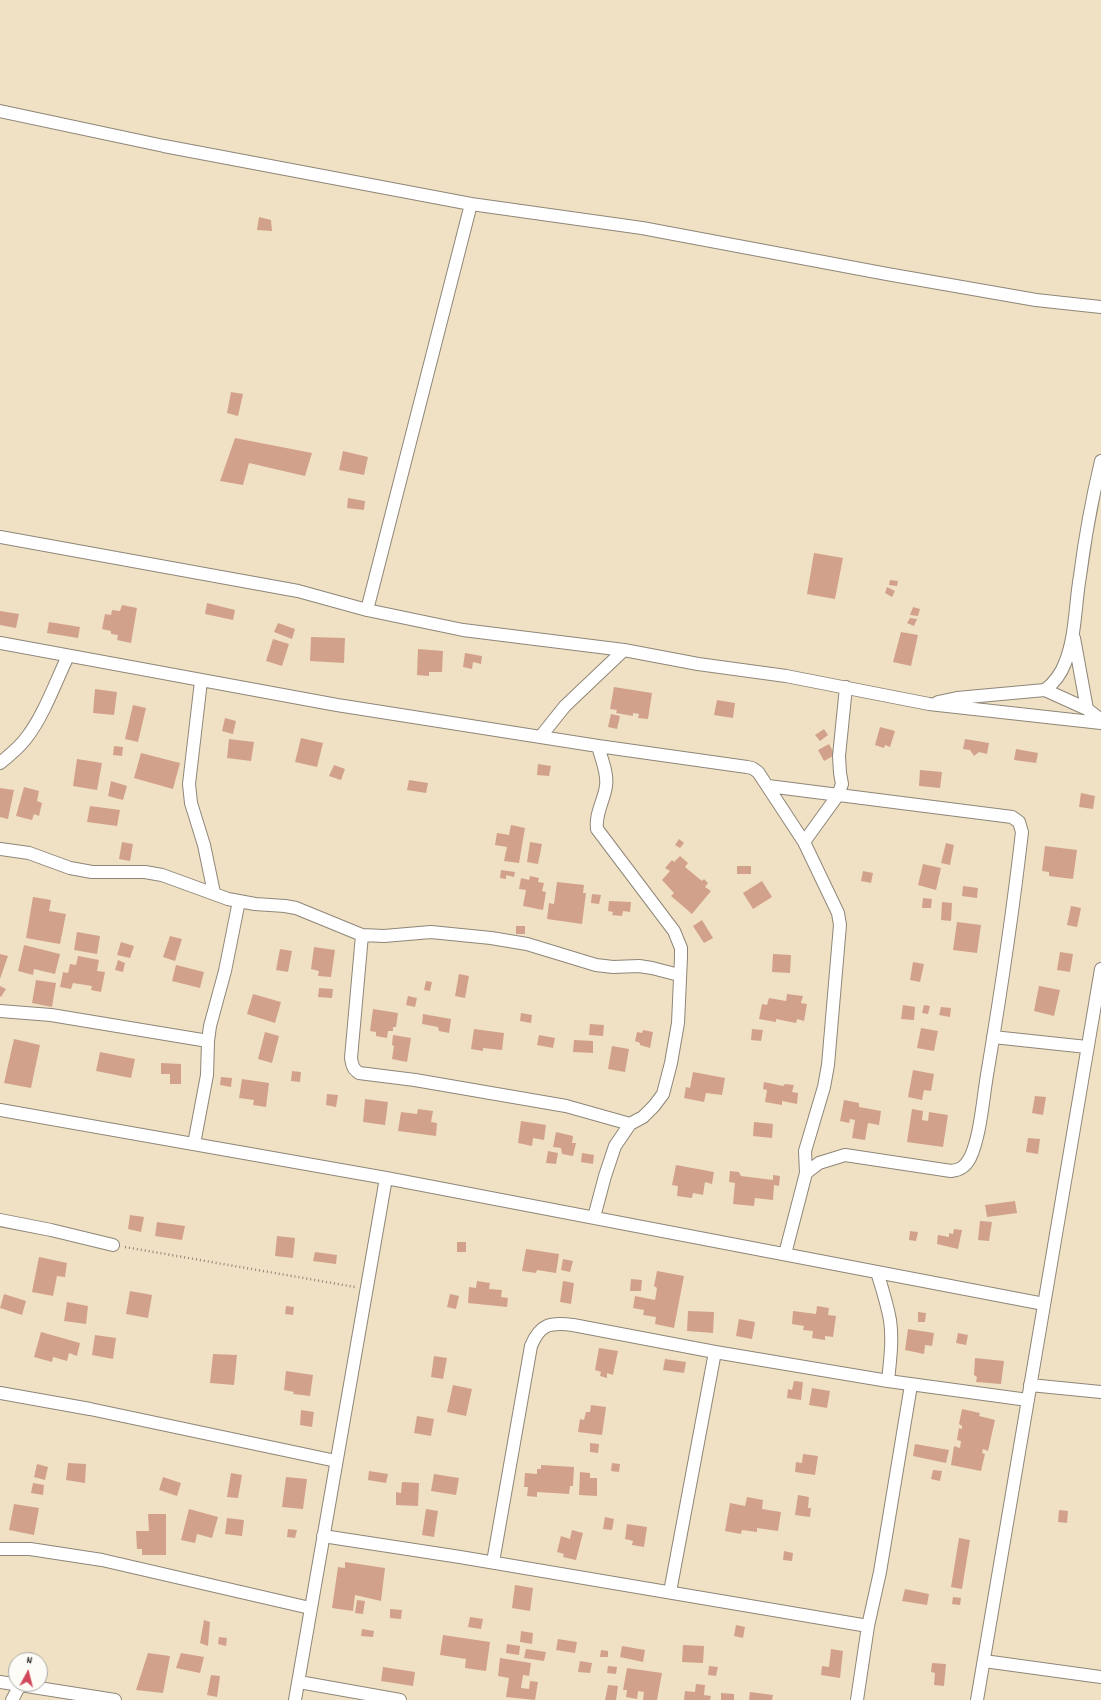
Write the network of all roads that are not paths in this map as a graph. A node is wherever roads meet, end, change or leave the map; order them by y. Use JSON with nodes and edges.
{"nodes":[{"id":1,"x":0,"y":111,"type":"edge"},
{"id":2,"x":471,"y":204,"type":"junction"},
{"id":3,"x":1101,"y":307,"type":"edge"},
{"id":4,"x":1101,"y":461,"type":"edge"},
{"id":5,"x":0,"y":537,"type":"edge"},
{"id":6,"x":367,"y":610,"type":"junction"},
{"id":7,"x":1072,"y":632,"type":"junction"},
{"id":8,"x":0,"y":643,"type":"edge"},
{"id":9,"x":624,"y":650,"type":"junction"},
{"id":10,"x":68,"y":656,"type":"junction"},
{"id":11,"x":201,"y":681,"type":"junction"},
{"id":12,"x":846,"y":687,"type":"junction"},
{"id":13,"x":1045,"y":690,"type":"junction"},
{"id":14,"x":929,"y":704,"type":"junction"},
{"id":15,"x":1087,"y":709,"type":"junction"},
{"id":16,"x":1101,"y":721,"type":"edge"},
{"id":17,"x":541,"y":736,"type":"junction"},
{"id":18,"x":598,"y":746,"type":"junction"},
{"id":19,"x":0,"y":763,"type":"edge"},
{"id":20,"x":768,"y":786,"type":"junction"},
{"id":21,"x":838,"y":795,"type":"junction"},
{"id":22,"x":804,"y":842,"type":"junction"},
{"id":23,"x":0,"y":849,"type":"edge"},
{"id":24,"x":214,"y":893,"type":"junction"},
{"id":25,"x":238,"y":901,"type":"junction"},
{"id":26,"x":362,"y":935,"type":"junction"},
{"id":27,"x":1101,"y":969,"type":"edge"},
{"id":28,"x":679,"y":975,"type":"junction"},
{"id":29,"x":1099,"y":986,"type":"edge"},
{"id":30,"x":0,"y":1011,"type":"edge"},
{"id":31,"x":993,"y":1037,"type":"junction"},
{"id":32,"x":208,"y":1041,"type":"junction"},
{"id":33,"x":1087,"y":1048,"type":"junction"},
{"id":34,"x":0,"y":1110,"type":"edge"},
{"id":35,"x":630,"y":1124,"type":"junction"},
{"id":36,"x":194,"y":1144,"type":"junction"},
{"id":37,"x":806,"y":1173,"type":"junction"},
{"id":38,"x":386,"y":1178,"type":"junction"},
{"id":39,"x":594,"y":1217,"type":"junction"},
{"id":40,"x":0,"y":1220,"type":"edge"},
{"id":41,"x":113,"y":1245,"type":"road end"},
{"id":42,"x":785,"y":1254,"type":"junction"},
{"id":43,"x":877,"y":1272,"type":"junction"},
{"id":44,"x":1044,"y":1304,"type":"junction"},
{"id":45,"x":715,"y":1352,"type":"junction"},
{"id":46,"x":888,"y":1381,"type":"junction"},
{"id":47,"x":911,"y":1385,"type":"junction"},
{"id":48,"x":1030,"y":1385,"type":"junction"},
{"id":49,"x":1101,"y":1392,"type":"edge"},
{"id":50,"x":0,"y":1393,"type":"edge"},
{"id":51,"x":1028,"y":1400,"type":"junction"},
{"id":52,"x":336,"y":1461,"type":"junction"},
{"id":53,"x":323,"y":1536,"type":"junction"},
{"id":54,"x":0,"y":1549,"type":"edge"},
{"id":55,"x":493,"y":1562,"type":"junction"},
{"id":56,"x":670,"y":1592,"type":"junction"},
{"id":57,"x":310,"y":1608,"type":"junction"},
{"id":58,"x":868,"y":1626,"type":"junction"},
{"id":59,"x":984,"y":1661,"type":"junction"},
{"id":60,"x":1101,"y":1677,"type":"edge"},
{"id":61,"x":299,"y":1682,"type":"junction"},
{"id":62,"x":48,"y":1690,"type":"edge"},
{"id":63,"x":115,"y":1700,"type":"edge"},
{"id":64,"x":295,"y":1700,"type":"edge"},
{"id":65,"x":400,"y":1700,"type":"edge"},
{"id":66,"x":857,"y":1700,"type":"edge"},
{"id":67,"x":977,"y":1700,"type":"edge"}],
"edges":[{"from":1,"to":2,"type":"street"},
{"from":2,"to":3,"type":"street"},
{"from":2,"to":6,"type":"street"},
{"from":4,"to":7,"type":"street"},
{"from":5,"to":6,"type":"street"},
{"from":6,"to":9,"type":"street"},
{"from":7,"to":13,"type":"street"},
{"from":7,"to":15,"type":"street"},
{"from":8,"to":10,"type":"street"},
{"from":9,"to":12,"type":"street"},
{"from":9,"to":17,"type":"street"},
{"from":10,"to":11,"type":"street"},
{"from":10,"to":19,"type":"street"},
{"from":11,"to":17,"type":"street"},
{"from":11,"to":24,"type":"street"},
{"from":12,"to":14,"type":"street"},
{"from":12,"to":21,"type":"street"},
{"from":13,"to":14,"type":"street"},
{"from":13,"to":15,"type":"street"},
{"from":14,"to":16,"type":"street"},
{"from":15,"to":16,"type":"street"},
{"from":17,"to":18,"type":"street"},
{"from":18,"to":20,"type":"street"},
{"from":18,"to":28,"type":"street"},
{"from":20,"to":21,"type":"street"},
{"from":20,"to":22,"type":"street"},
{"from":21,"to":22,"type":"street"},
{"from":21,"to":31,"type":"street"},
{"from":22,"to":37,"type":"street"},
{"from":23,"to":24,"type":"street"},
{"from":24,"to":25,"type":"street"},
{"from":25,"to":26,"type":"street"},
{"from":25,"to":32,"type":"street"},
{"from":26,"to":28,"type":"street"},
{"from":26,"to":35,"type":"street"},
{"from":27,"to":29,"type":"street"},
{"from":28,"to":35,"type":"street"},
{"from":29,"to":33,"type":"street"},
{"from":30,"to":32,"type":"street"},
{"from":31,"to":33,"type":"street"},
{"from":31,"to":37,"type":"street"},
{"from":32,"to":36,"type":"street"},
{"from":33,"to":44,"type":"street"},
{"from":34,"to":36,"type":"street"},
{"from":35,"to":39,"type":"street"},
{"from":36,"to":38,"type":"street"},
{"from":37,"to":42,"type":"street"},
{"from":38,"to":39,"type":"street"},
{"from":38,"to":52,"type":"street"},
{"from":39,"to":42,"type":"street"},
{"from":40,"to":41,"type":"street"},
{"from":42,"to":43,"type":"street"},
{"from":43,"to":44,"type":"street"},
{"from":43,"to":46,"type":"street"},
{"from":44,"to":48,"type":"street"},
{"from":45,"to":46,"type":"street"},
{"from":45,"to":55,"type":"street"},
{"from":45,"to":56,"type":"street"},
{"from":46,"to":47,"type":"street"},
{"from":47,"to":51,"type":"street"},
{"from":47,"to":58,"type":"street"},
{"from":48,"to":49,"type":"street"},
{"from":48,"to":51,"type":"street"},
{"from":50,"to":52,"type":"street"},
{"from":51,"to":59,"type":"street"},
{"from":52,"to":53,"type":"street"},
{"from":53,"to":55,"type":"street"},
{"from":53,"to":57,"type":"street"},
{"from":54,"to":57,"type":"street"},
{"from":55,"to":56,"type":"street"},
{"from":56,"to":58,"type":"street"},
{"from":57,"to":61,"type":"street"},
{"from":58,"to":66,"type":"street"},
{"from":59,"to":60,"type":"street"},
{"from":59,"to":67,"type":"street"},
{"from":61,"to":64,"type":"street"},
{"from":61,"to":65,"type":"street"},
{"from":62,"to":63,"type":"street"}]}
